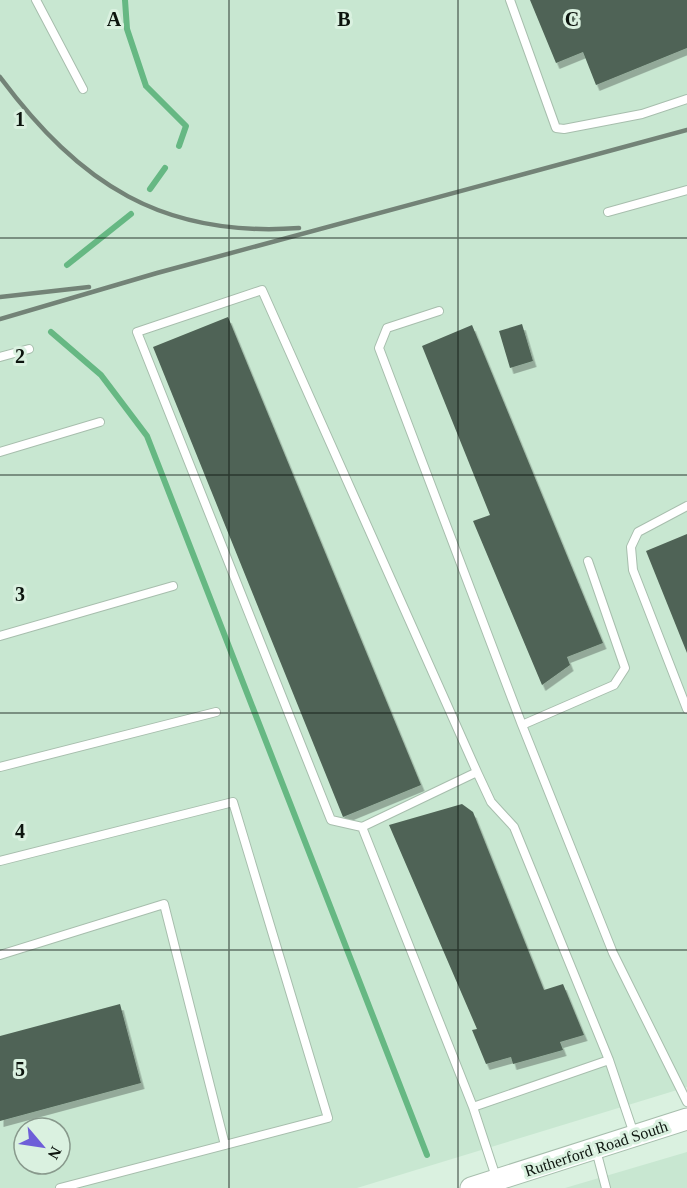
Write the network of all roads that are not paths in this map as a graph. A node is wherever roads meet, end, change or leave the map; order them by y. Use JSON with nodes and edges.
{"nodes":[{"id":1,"x":36,"y":0,"type":"edge"},
{"id":2,"x":510,"y":0,"type":"edge"},
{"id":3,"x":83,"y":89,"type":"dead end"},
{"id":4,"x":687,"y":99,"type":"edge"},
{"id":5,"x":687,"y":190,"type":"edge"},
{"id":6,"x":608,"y":212,"type":"dead end"},
{"id":7,"x":439,"y":311,"type":"dead end"},
{"id":8,"x":29,"y":349,"type":"dead end"},
{"id":9,"x":0,"y":357,"type":"edge"},
{"id":10,"x":100,"y":422,"type":"dead end"},
{"id":11,"x":0,"y":452,"type":"edge"},
{"id":12,"x":687,"y":506,"type":"edge"},
{"id":13,"x":588,"y":561,"type":"dead end"},
{"id":14,"x":173,"y":586,"type":"dead end"},
{"id":15,"x":0,"y":636,"type":"edge"},
{"id":16,"x":687,"y":709,"type":"edge"},
{"id":17,"x":216,"y":712,"type":"dead end"},
{"id":18,"x":522,"y":725,"type":"junction"},
{"id":19,"x":0,"y":767,"type":"edge"},
{"id":20,"x":477,"y":772,"type":"junction"},
{"id":21,"x":362,"y":828,"type":"junction"},
{"id":22,"x":0,"y":861,"type":"edge"},
{"id":23,"x":0,"y":955,"type":"edge"},
{"id":24,"x":609,"y":1060,"type":"junction"},
{"id":25,"x":687,"y":1102,"type":"edge"},
{"id":26,"x":473,"y":1107,"type":"junction"},
{"id":27,"x":687,"y":1119,"type":"edge"},
{"id":28,"x":634,"y":1136,"type":"junction"},
{"id":29,"x":225,"y":1145,"type":"junction"},
{"id":30,"x":595,"y":1148,"type":"junction"},
{"id":31,"x":497,"y":1180,"type":"junction"},
{"id":32,"x":60,"y":1188,"type":"edge"},
{"id":33,"x":471,"y":1188,"type":"edge"},
{"id":34,"x":606,"y":1188,"type":"edge"}],
"edges":[{"from":1,"to":3,"type":"lane"},
{"from":2,"to":4,"type":"lane"},
{"from":5,"to":6,"type":"lane"},
{"from":7,"to":18,"type":"lane"},
{"from":8,"to":9,"type":"lane"},
{"from":10,"to":11,"type":"lane"},
{"from":12,"to":16,"type":"lane"},
{"from":13,"to":18,"type":"lane"},
{"from":14,"to":15,"type":"lane"},
{"from":17,"to":19,"type":"lane"},
{"from":18,"to":25,"type":"lane"},
{"from":20,"to":21,"type":"lane"},
{"from":20,"to":21,"type":"lane"},
{"from":20,"to":24,"type":"lane"},
{"from":21,"to":26,"type":"lane"},
{"from":22,"to":29,"type":"lane"},
{"from":23,"to":29,"type":"lane"},
{"from":24,"to":26,"type":"lane"},
{"from":24,"to":28,"type":"lane"},
{"from":26,"to":31,"type":"lane"},
{"from":27,"to":28,"type":"street","name":"Rutherford Road South"},
{"from":28,"to":30,"type":"street","name":"Rutherford Road South"},
{"from":29,"to":32,"type":"lane"},
{"from":30,"to":31,"type":"street","name":"Rutherford Road South"},
{"from":30,"to":34,"type":"lane"},
{"from":31,"to":33,"type":"street","name":"Rutherford Road South"}]}
